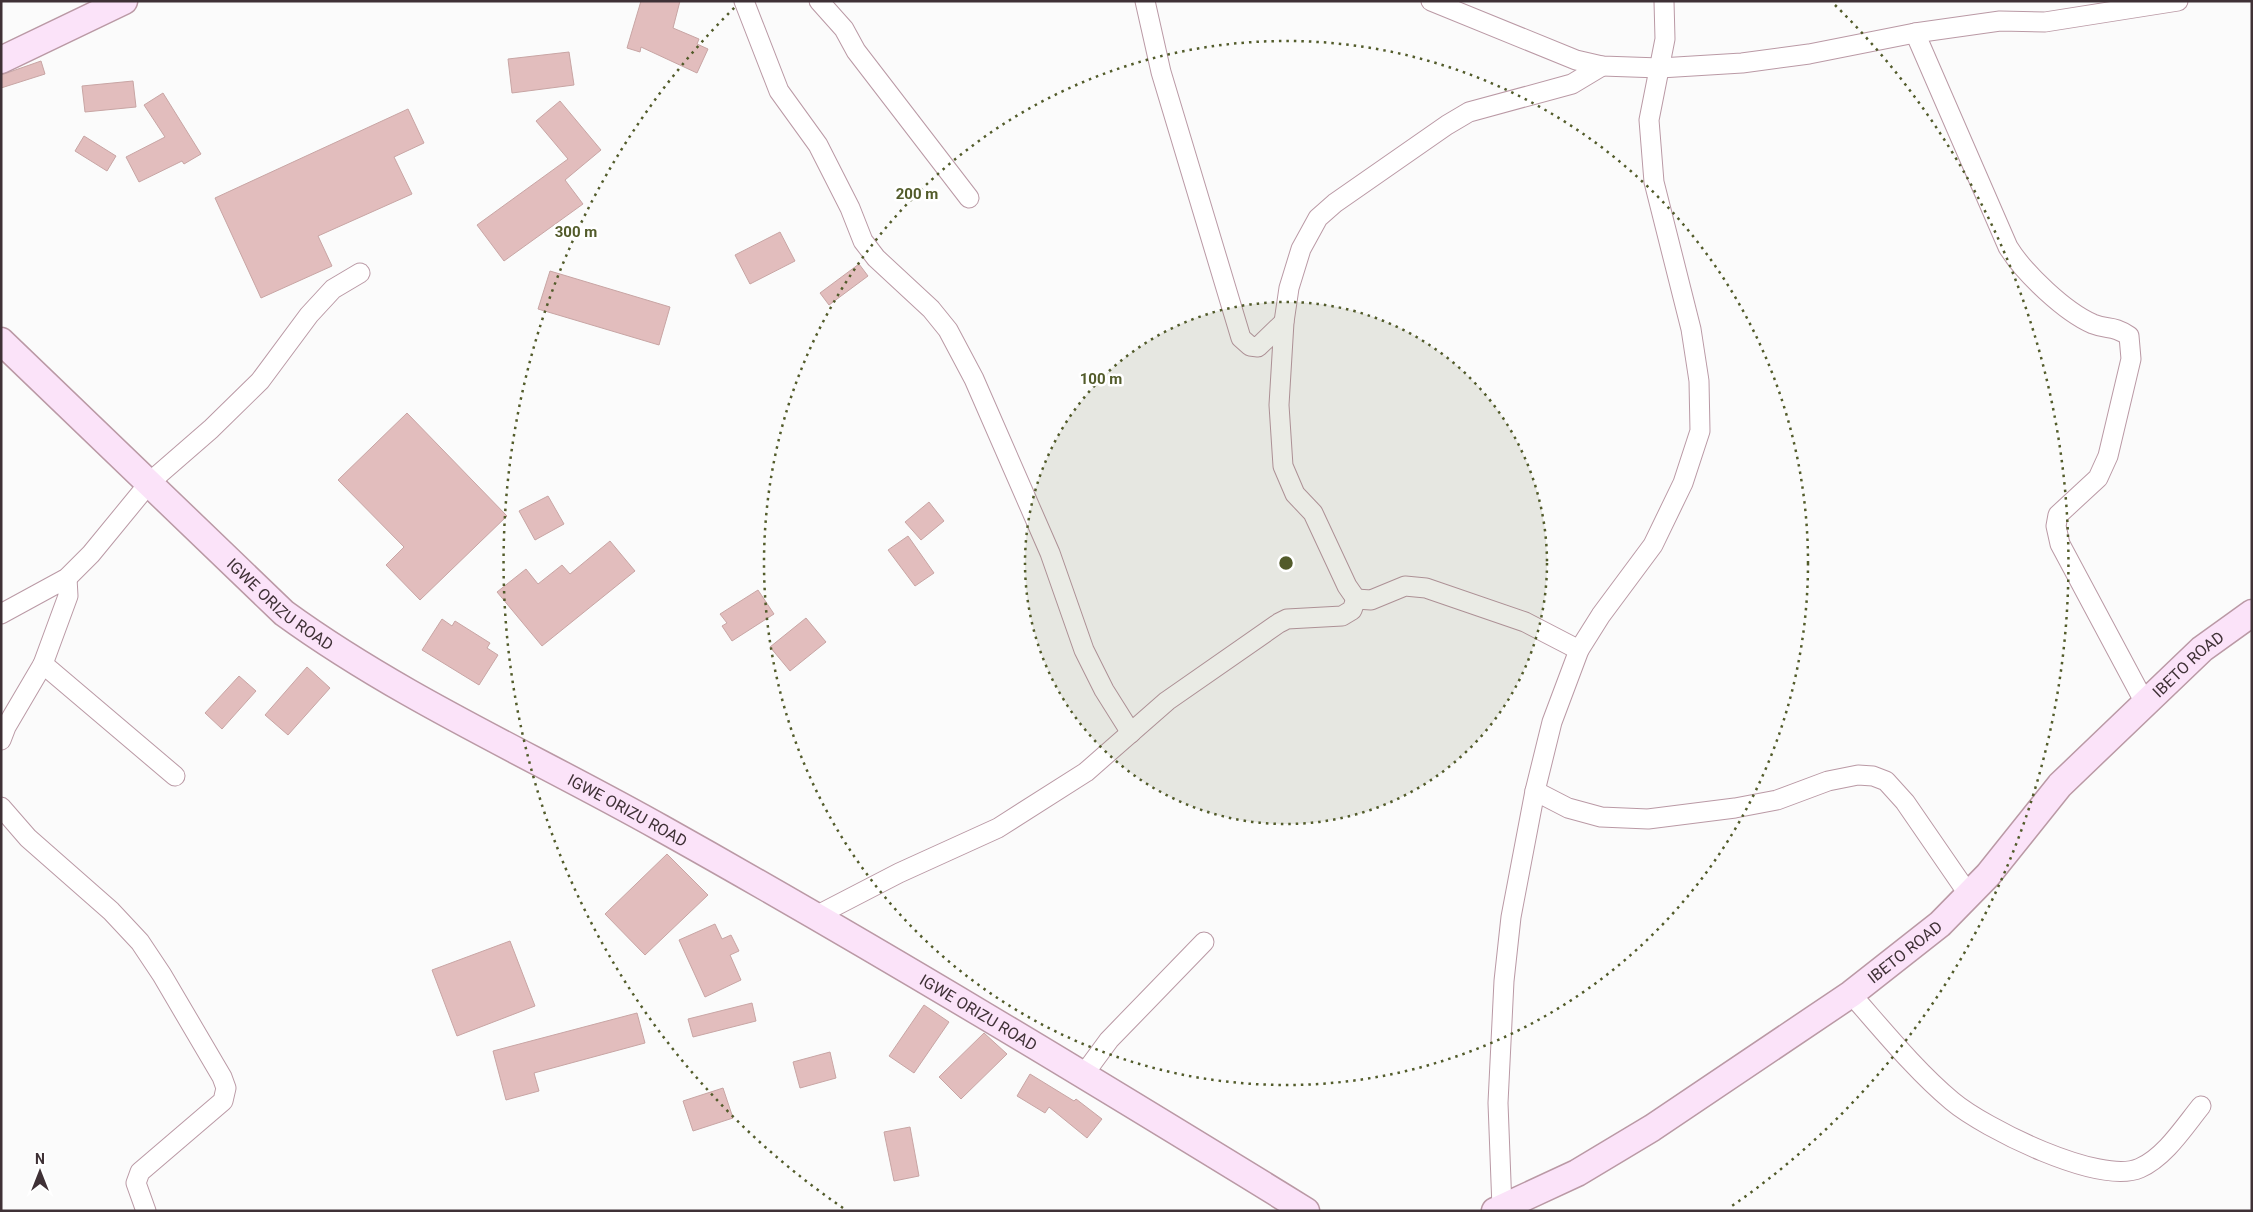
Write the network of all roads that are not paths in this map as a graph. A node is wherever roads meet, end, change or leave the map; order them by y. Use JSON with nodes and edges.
{"nodes":[{"id":1,"x":124,"y":1,"type":"edge"},
{"id":2,"x":744,"y":1,"type":"edge"},
{"id":3,"x":819,"y":1,"type":"edge"},
{"id":4,"x":1145,"y":1,"type":"edge"},
{"id":5,"x":1431,"y":1,"type":"edge"},
{"id":6,"x":1664,"y":1,"type":"edge"},
{"id":7,"x":2178,"y":1,"type":"edge"},
{"id":8,"x":1914,"y":33,"type":"junction"},
{"id":9,"x":1,"y":60,"type":"edge"},
{"id":10,"x":1602,"y":66,"type":"junction"},
{"id":11,"x":1660,"y":68,"type":"junction"},
{"id":12,"x":969,"y":198,"type":"dead end"},
{"id":13,"x":360,"y":273,"type":"dead end"},
{"id":14,"x":1284,"y":322,"type":"junction"},
{"id":15,"x":1,"y":341,"type":"edge"},
{"id":16,"x":150,"y":482,"type":"junction"},
{"id":17,"x":67,"y":578,"type":"junction"},
{"id":18,"x":1356,"y":599,"type":"junction"},
{"id":19,"x":1,"y":614,"type":"edge"},
{"id":20,"x":2248,"y":620,"type":"edge"},
{"id":21,"x":1579,"y":650,"type":"junction"},
{"id":22,"x":43,"y":664,"type":"junction"},
{"id":23,"x":2144,"y":703,"type":"junction"},
{"id":24,"x":1131,"y":732,"type":"junction"},
{"id":25,"x":1,"y":740,"type":"edge"},
{"id":26,"x":175,"y":776,"type":"dead end"},
{"id":27,"x":1535,"y":791,"type":"junction"},
{"id":28,"x":1,"y":807,"type":"edge"},
{"id":29,"x":1968,"y":895,"type":"junction"},
{"id":30,"x":814,"y":917,"type":"junction"},
{"id":31,"x":1204,"y":942,"type":"dead end"},
{"id":32,"x":1851,"y":994,"type":"junction"},
{"id":33,"x":1084,"y":1074,"type":"junction"},
{"id":34,"x":2201,"y":1106,"type":"dead end"},
{"id":35,"x":1499,"y":1209,"type":"edge"},
{"id":36,"x":146,"y":1211,"type":"edge"},
{"id":37,"x":1306,"y":1211,"type":"edge"}],
"edges":[{"from":1,"to":9,"type":"main road"},
{"from":2,"to":24,"type":"street"},
{"from":3,"to":12,"type":"street"},
{"from":4,"to":14,"type":"street"},
{"from":5,"to":10,"type":"street"},
{"from":6,"to":11,"type":"street"},
{"from":7,"to":8,"type":"street"},
{"from":8,"to":11,"type":"street"},
{"from":8,"to":23,"type":"street"},
{"from":10,"to":11,"type":"street"},
{"from":10,"to":14,"type":"street"},
{"from":11,"to":21,"type":"street"},
{"from":13,"to":16,"type":"street"},
{"from":14,"to":18,"type":"street"},
{"from":15,"to":16,"type":"main road","name":"IGWE ORIZU ROAD"},
{"from":16,"to":17,"type":"street"},
{"from":16,"to":30,"type":"main road","name":"IGWE ORIZU ROAD"},
{"from":17,"to":19,"type":"street"},
{"from":17,"to":22,"type":"street"},
{"from":18,"to":21,"type":"street"},
{"from":18,"to":24,"type":"street"},
{"from":20,"to":23,"type":"main road","name":"IBETO ROAD"},
{"from":21,"to":27,"type":"street"},
{"from":22,"to":25,"type":"street"},
{"from":22,"to":26,"type":"street"},
{"from":23,"to":29,"type":"main road","name":"IBETO ROAD"},
{"from":24,"to":30,"type":"street"},
{"from":27,"to":29,"type":"street"},
{"from":27,"to":35,"type":"street"},
{"from":28,"to":36,"type":"street"},
{"from":29,"to":32,"type":"main road","name":"IBETO ROAD"},
{"from":30,"to":33,"type":"main road","name":"IGWE ORIZU ROAD"},
{"from":31,"to":33,"type":"street"},
{"from":32,"to":34,"type":"street"},
{"from":32,"to":35,"type":"main road","name":"IBETO ROAD"},
{"from":33,"to":37,"type":"main road","name":"IGWE ORIZU ROAD"}]}
